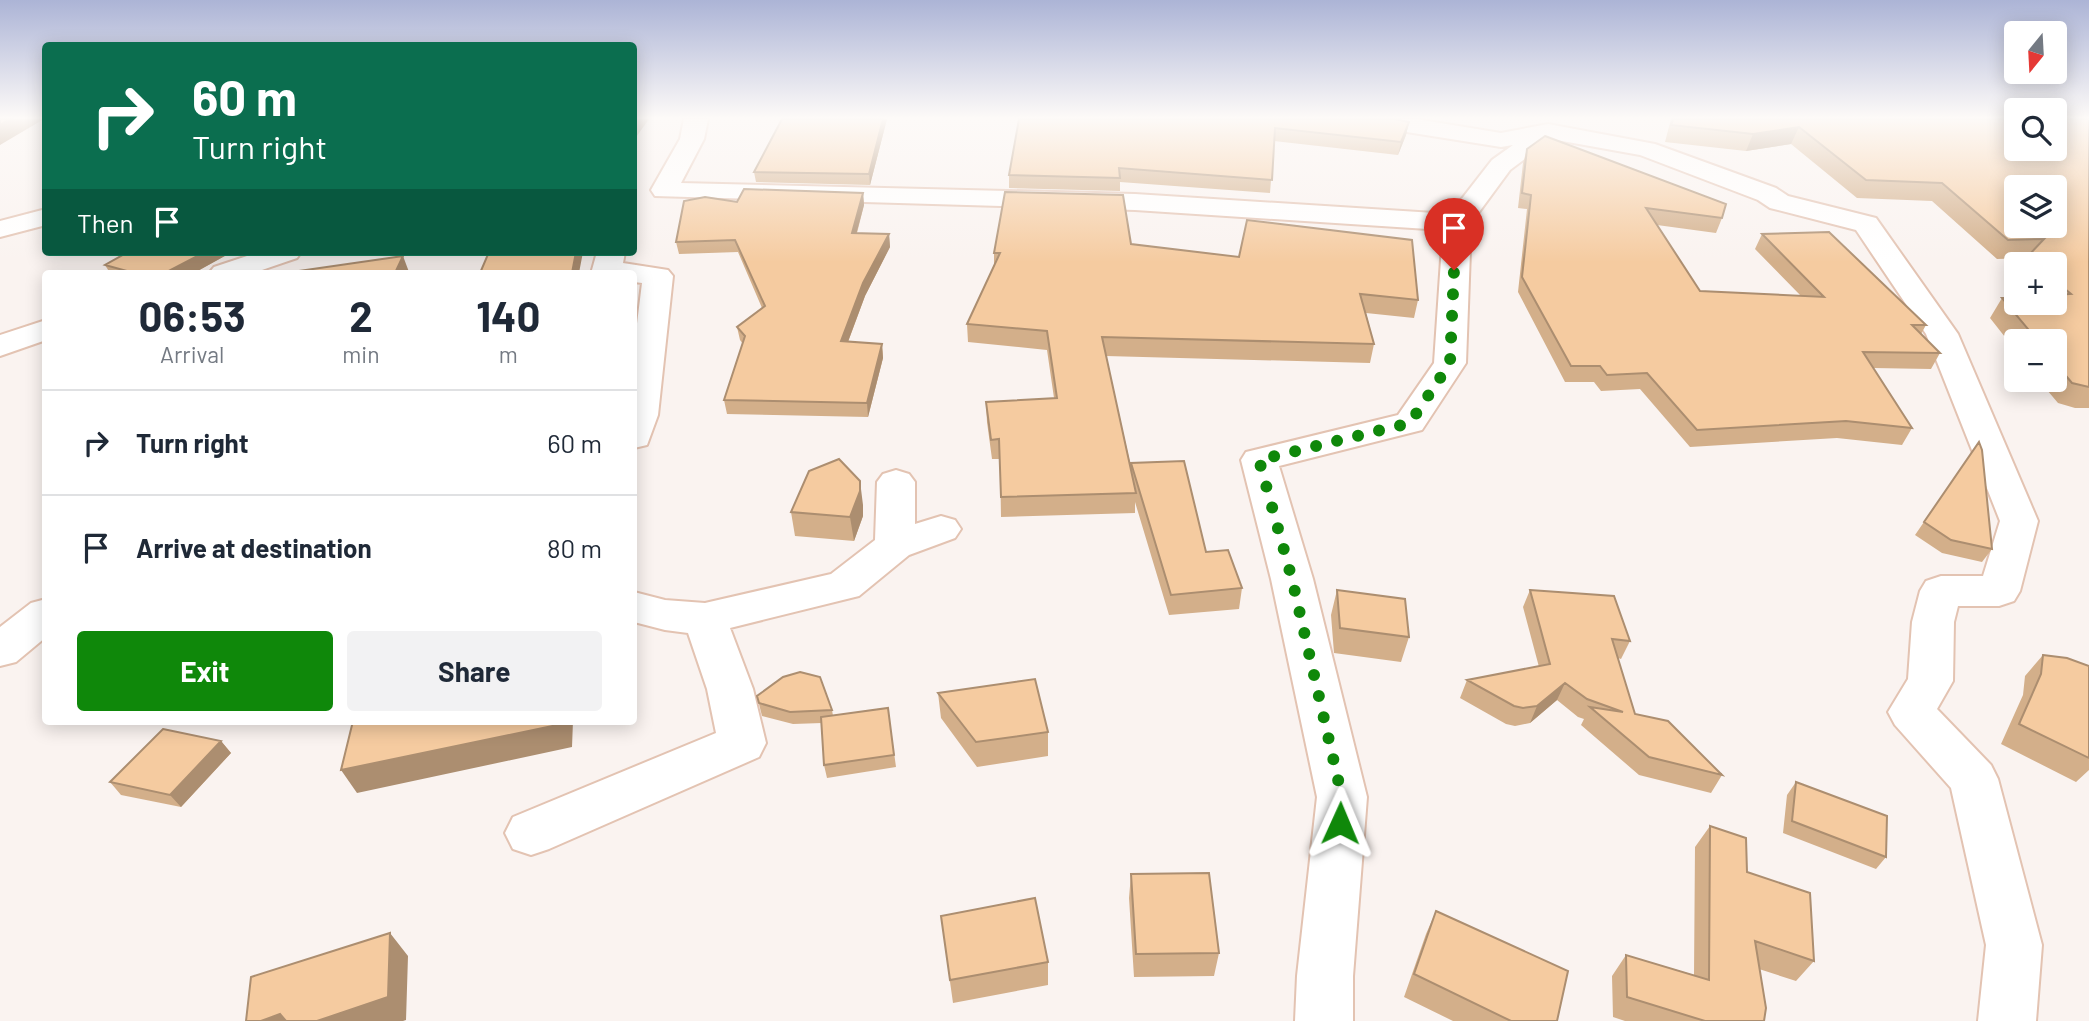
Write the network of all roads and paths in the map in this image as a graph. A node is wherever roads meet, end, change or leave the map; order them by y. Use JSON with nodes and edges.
{"nodes":[{"id":1,"x":677,"y":167,"type":"edge"},
{"id":2,"x":1500,"y":167,"type":"edge"},
{"id":3,"x":1693,"y":167,"type":"edge"},
{"id":4,"x":664,"y":190,"type":"junction"},
{"id":5,"x":637,"y":192,"type":"edge"},
{"id":6,"x":42,"y":219,"type":"edge"},
{"id":7,"x":1457,"y":223,"type":"junction"},
{"id":8,"x":0,"y":229,"type":"edge"},
{"id":9,"x":275,"y":256,"type":"edge"},
{"id":10,"x":234,"y":270,"type":"edge"},
{"id":11,"x":637,"y":273,"type":"edge"},
{"id":12,"x":42,"y":330,"type":"edge"},
{"id":13,"x":0,"y":346,"type":"edge"},
{"id":14,"x":641,"y":362,"type":"edge"},
{"id":15,"x":637,"y":428,"type":"edge"},
{"id":16,"x":896,"y":482,"type":"dead end"},
{"id":17,"x":941,"y":528,"type":"dead end"},
{"id":18,"x":895,"y":545,"type":"junction"},
{"id":19,"x":637,"y":608,"type":"edge"},
{"id":20,"x":42,"y":617,"type":"edge"},
{"id":21,"x":705,"y":619,"type":"junction"},
{"id":22,"x":0,"y":650,"type":"edge"},
{"id":23,"x":531,"y":833,"type":"dead end"},
{"id":24,"x":1324,"y":1021,"type":"edge"},
{"id":25,"x":2007,"y":1021,"type":"edge"}],
"edges":[{"from":1,"to":4,"type":"street"},
{"from":2,"to":7,"type":"street"},
{"from":3,"to":25,"type":"street"},
{"from":4,"to":5,"type":"street"},
{"from":4,"to":7,"type":"street"},
{"from":6,"to":8,"type":"street"},
{"from":7,"to":24,"type":"street"},
{"from":9,"to":10,"type":"street"},
{"from":11,"to":14,"type":"street"},
{"from":12,"to":13,"type":"street"},
{"from":14,"to":15,"type":"street"},
{"from":16,"to":18,"type":"street"},
{"from":17,"to":18,"type":"street"},
{"from":18,"to":21,"type":"street"},
{"from":19,"to":21,"type":"street"},
{"from":20,"to":22,"type":"street"},
{"from":21,"to":23,"type":"street"}]}
